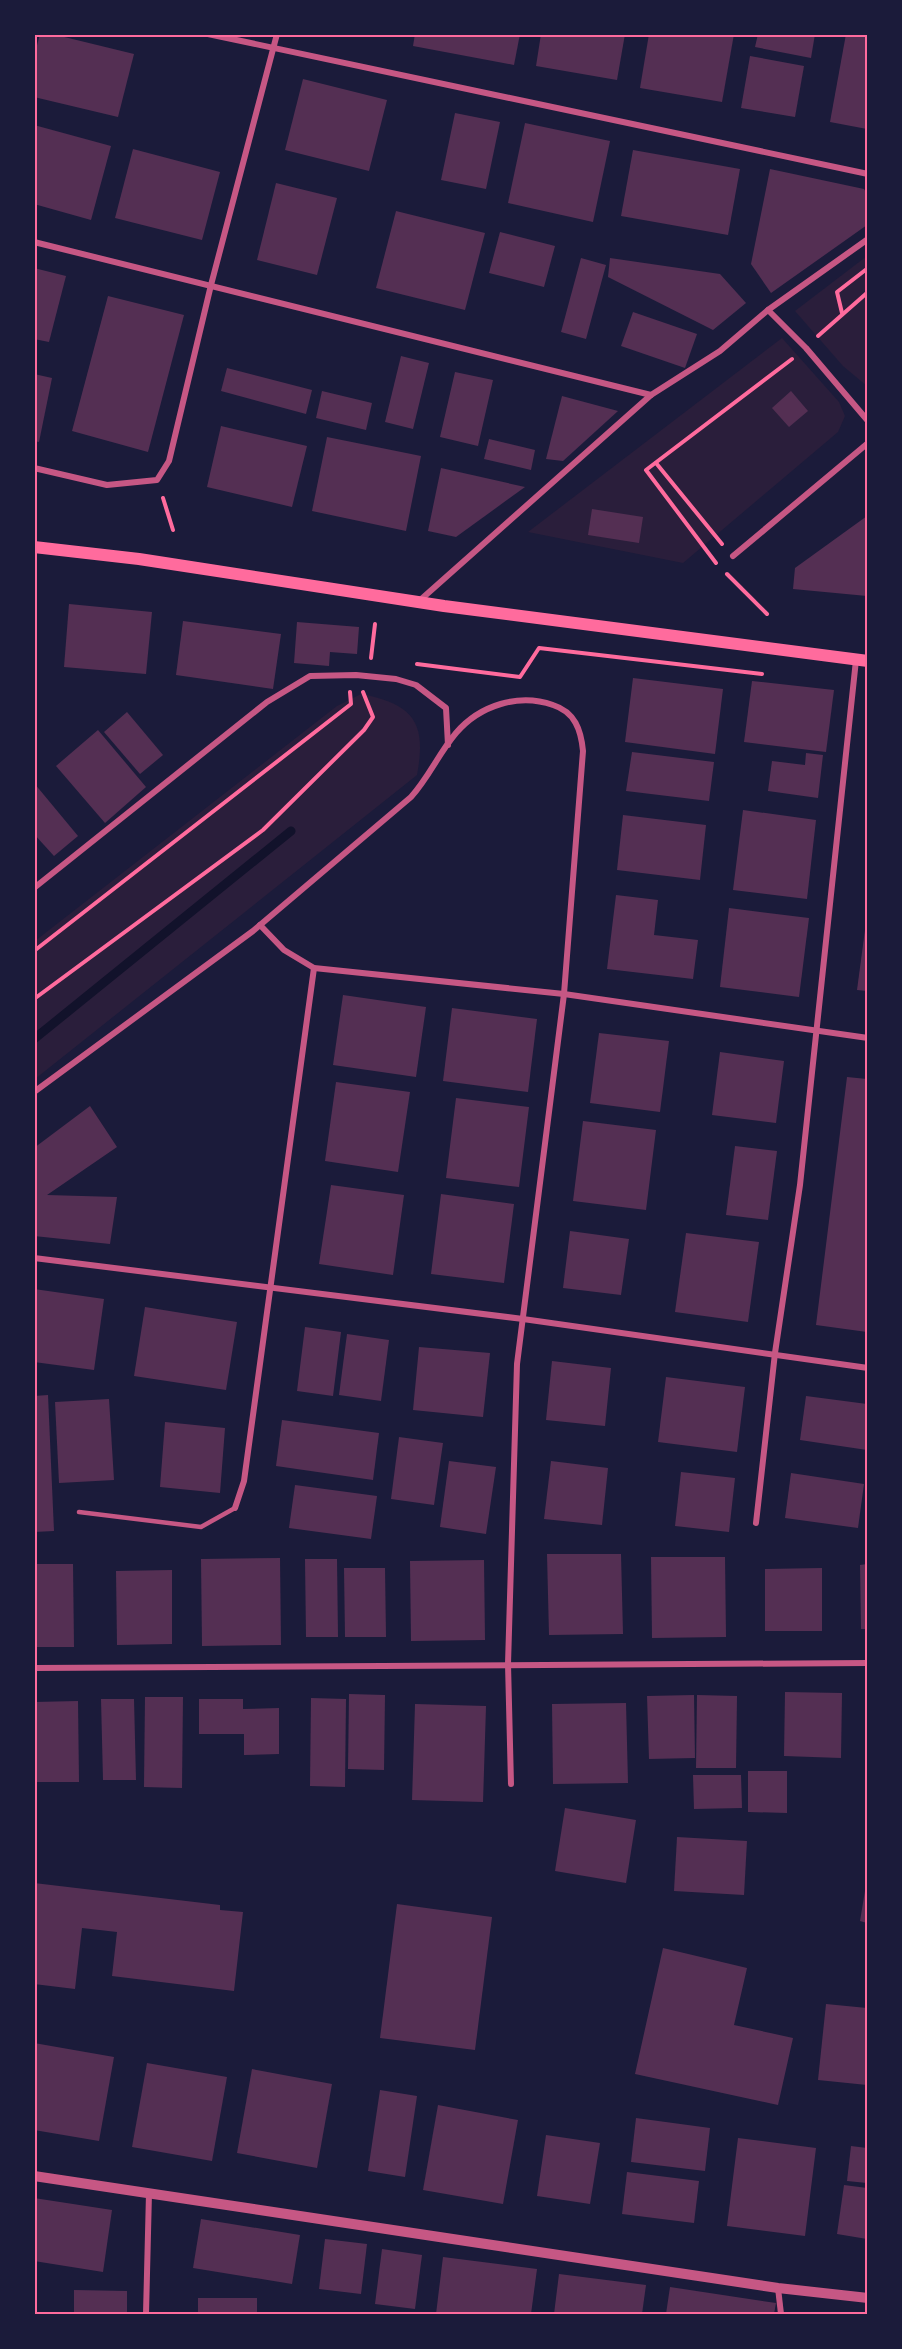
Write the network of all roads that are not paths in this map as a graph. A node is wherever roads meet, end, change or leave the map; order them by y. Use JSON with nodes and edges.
{"nodes":[{"id":1,"x":208,"y":34,"type":"edge"},
{"id":2,"x":277,"y":34,"type":"edge"},
{"id":3,"x":274,"y":48,"type":"junction"},
{"id":4,"x":867,"y":174,"type":"edge"},
{"id":5,"x":867,"y":239,"type":"edge"},
{"id":6,"x":34,"y":242,"type":"edge"},
{"id":7,"x":211,"y":285,"type":"junction"},
{"id":8,"x":768,"y":310,"type":"junction"},
{"id":9,"x":651,"y":395,"type":"junction"},
{"id":10,"x":867,"y":421,"type":"edge"},
{"id":11,"x":867,"y":442,"type":"edge"},
{"id":12,"x":34,"y":468,"type":"edge"},
{"id":13,"x":34,"y":547,"type":"edge"},
{"id":14,"x":733,"y":556,"type":"road end"},
{"id":15,"x":418,"y":602,"type":"junction"},
{"id":16,"x":862,"y":660,"type":"edge"},
{"id":17,"x":448,"y":746,"type":"junction"},
{"id":18,"x":34,"y":888,"type":"edge"},
{"id":19,"x":260,"y":925,"type":"junction"},
{"id":20,"x":314,"y":968,"type":"junction"},
{"id":21,"x":564,"y":994,"type":"junction"},
{"id":22,"x":817,"y":1029,"type":"junction"},
{"id":23,"x":867,"y":1038,"type":"edge"},
{"id":24,"x":34,"y":1092,"type":"edge"},
{"id":25,"x":34,"y":1258,"type":"edge"},
{"id":26,"x":269,"y":1288,"type":"junction"},
{"id":27,"x":524,"y":1319,"type":"junction"},
{"id":28,"x":775,"y":1353,"type":"junction"},
{"id":29,"x":867,"y":1368,"type":"edge"},
{"id":30,"x":235,"y":1508,"type":"joint"},
{"id":31,"x":79,"y":1512,"type":"dead end"},
{"id":32,"x":756,"y":1523,"type":"dead end"},
{"id":33,"x":867,"y":1663,"type":"edge"},
{"id":34,"x":508,"y":1664,"type":"junction"},
{"id":35,"x":34,"y":1668,"type":"edge"},
{"id":36,"x":510,"y":1784,"type":"dead end"},
{"id":37,"x":34,"y":2176,"type":"edge"},
{"id":38,"x":149,"y":2193,"type":"junction"},
{"id":39,"x":778,"y":2288,"type":"junction"},
{"id":40,"x":867,"y":2298,"type":"edge"},
{"id":41,"x":146,"y":2314,"type":"edge"},
{"id":42,"x":781,"y":2314,"type":"edge"}],
"edges":[{"from":1,"to":3,"type":"street"},
{"from":2,"to":3,"type":"street"},
{"from":3,"to":4,"type":"street"},
{"from":3,"to":7,"type":"street"},
{"from":5,"to":8,"type":"street"},
{"from":6,"to":7,"type":"street"},
{"from":7,"to":9,"type":"street"},
{"from":7,"to":12,"type":"street"},
{"from":8,"to":9,"type":"street"},
{"from":8,"to":10,"type":"street"},
{"from":9,"to":15,"type":"street"},
{"from":11,"to":14,"type":"street"},
{"from":13,"to":15,"type":"main road"},
{"from":15,"to":16,"type":"main road"},
{"from":16,"to":22,"type":"street"},
{"from":17,"to":18,"type":"street"},
{"from":17,"to":19,"type":"street"},
{"from":17,"to":21,"type":"street"},
{"from":19,"to":20,"type":"street"},
{"from":19,"to":24,"type":"street"},
{"from":20,"to":21,"type":"street"},
{"from":20,"to":26,"type":"street"},
{"from":21,"to":22,"type":"street"},
{"from":21,"to":27,"type":"street"},
{"from":22,"to":23,"type":"street"},
{"from":22,"to":28,"type":"street"},
{"from":25,"to":26,"type":"street"},
{"from":26,"to":27,"type":"street"},
{"from":26,"to":30,"type":"street"},
{"from":27,"to":28,"type":"street"},
{"from":27,"to":34,"type":"street"},
{"from":28,"to":29,"type":"street"},
{"from":28,"to":32,"type":"street"},
{"from":30,"to":31,"type":"lane"},
{"from":33,"to":34,"type":"street"},
{"from":34,"to":35,"type":"street"},
{"from":34,"to":36,"type":"street"},
{"from":37,"to":38,"type":"street"},
{"from":38,"to":39,"type":"street"},
{"from":38,"to":41,"type":"street"},
{"from":39,"to":40,"type":"street"},
{"from":39,"to":42,"type":"street"}]}
